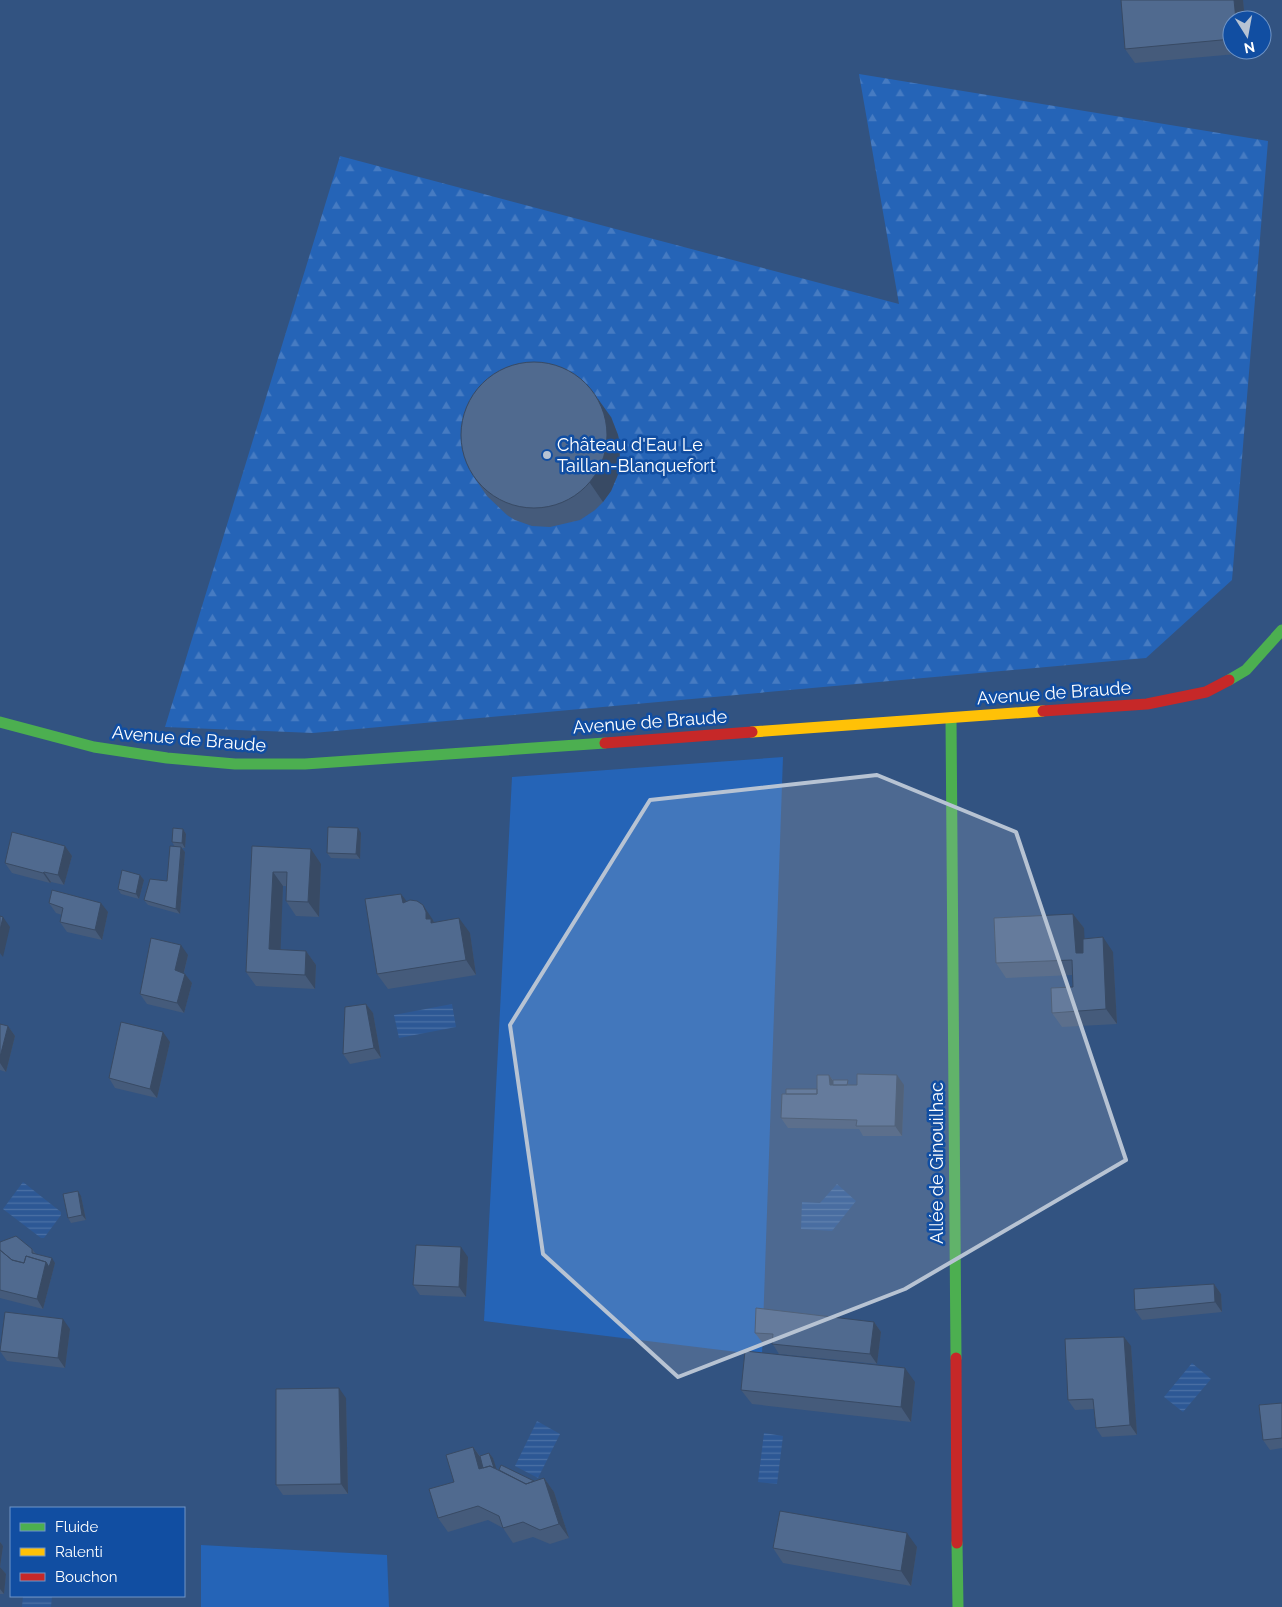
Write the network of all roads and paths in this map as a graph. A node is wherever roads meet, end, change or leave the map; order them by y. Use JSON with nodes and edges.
{"nodes":[{"id":1,"x":1282,"y":630,"type":"edge"},
{"id":2,"x":951,"y":718,"type":"junction"},
{"id":3,"x":0,"y":722,"type":"edge"},
{"id":4,"x":958,"y":1607,"type":"edge"}],
"edges":[{"from":1,"to":2,"type":"street","name":"Avenue de Braude"},
{"from":2,"to":3,"type":"street","name":"Avenue de Braude"},
{"from":2,"to":4,"type":"street","name":"Allée de Ginouilhac"}]}
